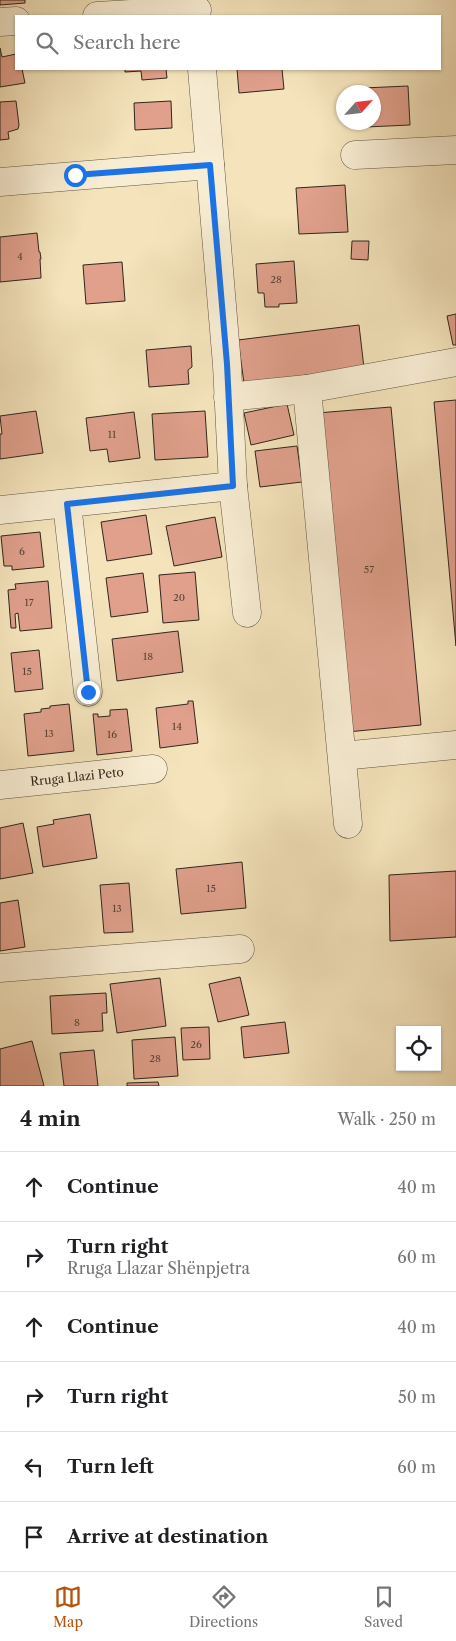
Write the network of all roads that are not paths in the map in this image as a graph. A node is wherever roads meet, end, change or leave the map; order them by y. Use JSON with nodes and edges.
{"nodes":[{"id":1,"x":197,"y":9,"type":"edge"},
{"id":2,"x":111,"y":15,"type":"edge"},
{"id":3,"x":15,"y":21,"type":"edge"},
{"id":4,"x":0,"y":22,"type":"edge"},
{"id":5,"x":202,"y":70,"type":"edge"},
{"id":6,"x":456,"y":150,"type":"edge"},
{"id":7,"x":355,"y":155,"type":"dead end"},
{"id":8,"x":210,"y":165,"type":"junction"},
{"id":9,"x":0,"y":182,"type":"edge"},
{"id":10,"x":456,"y":362,"type":"edge"},
{"id":11,"x":307,"y":389,"type":"junction"},
{"id":12,"x":228,"y":397,"type":"junction"},
{"id":13,"x":233,"y":486,"type":"junction"},
{"id":14,"x":67,"y":504,"type":"junction"},
{"id":15,"x":0,"y":510,"type":"edge"},
{"id":16,"x":247,"y":613,"type":"dead end"},
{"id":17,"x":88,"y":692,"type":"dead end"},
{"id":18,"x":456,"y":745,"type":"edge"},
{"id":19,"x":342,"y":756,"type":"junction"},
{"id":20,"x":153,"y":768,"type":"dead end"},
{"id":21,"x":0,"y":785,"type":"edge"},
{"id":22,"x":348,"y":824,"type":"dead end"},
{"id":23,"x":240,"y":949,"type":"dead end"},
{"id":24,"x":0,"y":968,"type":"edge"}],
"edges":[{"from":1,"to":2,"type":"street"},
{"from":3,"to":4,"type":"street"},
{"from":5,"to":8,"type":"street"},
{"from":6,"to":7,"type":"street"},
{"from":8,"to":9,"type":"street"},
{"from":8,"to":12,"type":"street"},
{"from":10,"to":11,"type":"street"},
{"from":11,"to":12,"type":"street"},
{"from":11,"to":19,"type":"street"},
{"from":12,"to":13,"type":"street"},
{"from":13,"to":14,"type":"street"},
{"from":13,"to":16,"type":"street"},
{"from":14,"to":15,"type":"street"},
{"from":14,"to":17,"type":"street"},
{"from":18,"to":19,"type":"street"},
{"from":19,"to":22,"type":"street"},
{"from":20,"to":21,"type":"street","name":"Rruga Llazi Peto"},
{"from":23,"to":24,"type":"street"}]}
